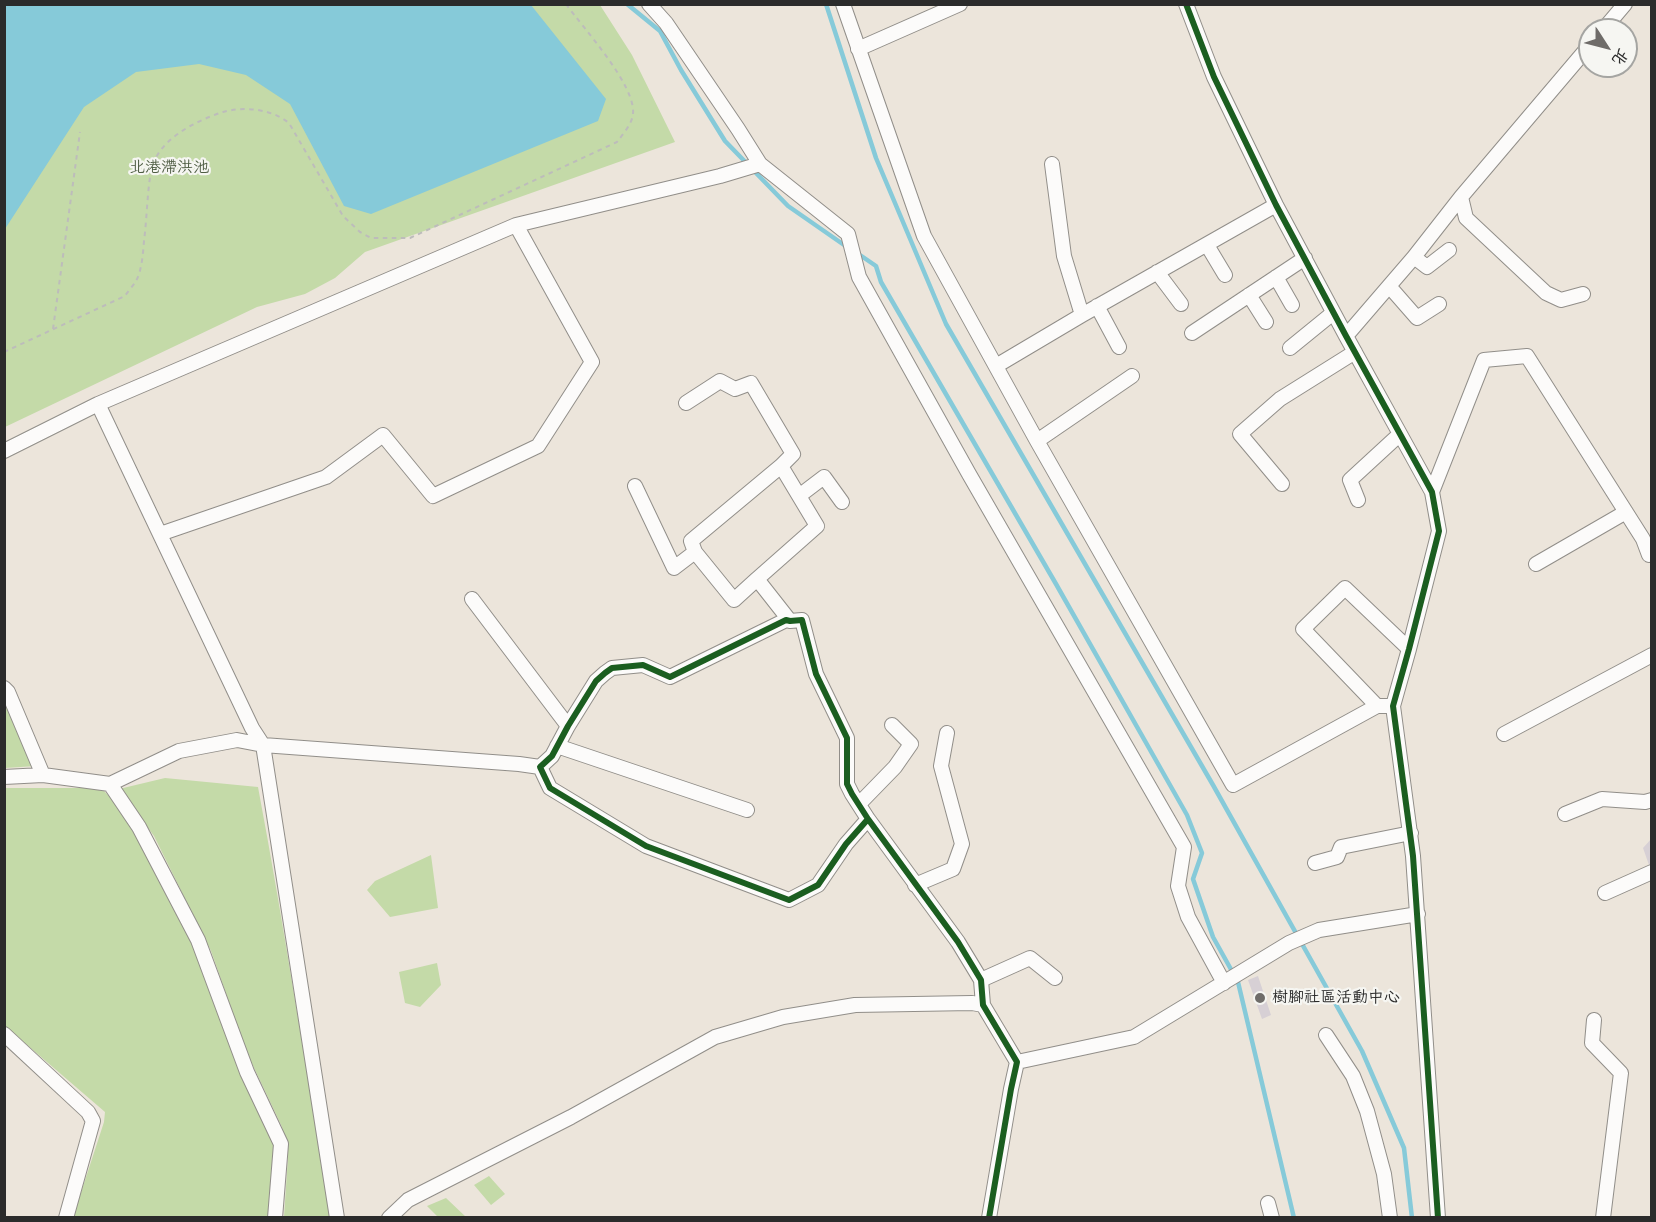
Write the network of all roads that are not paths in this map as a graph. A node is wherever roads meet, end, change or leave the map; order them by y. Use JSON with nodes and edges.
{"nodes":[{"id":1,"x":649,"y":4,"type":"edge"},
{"id":2,"x":843,"y":4,"type":"edge"},
{"id":3,"x":960,"y":4,"type":"edge"},
{"id":4,"x":1186,"y":4,"type":"edge"},
{"id":5,"x":1625,"y":4,"type":"edge"},
{"id":6,"x":1613,"y":18,"type":"edge"},
{"id":7,"x":858,"y":49,"type":"junction"},
{"id":8,"x":1578,"y":59,"type":"edge"},
{"id":9,"x":760,"y":164,"type":"junction"},
{"id":10,"x":1052,"y":164,"type":"dead end"},
{"id":11,"x":1461,"y":198,"type":"junction"},
{"id":12,"x":1276,"y":205,"type":"junction"},
{"id":13,"x":516,"y":225,"type":"junction"},
{"id":14,"x":1207,"y":245,"type":"junction"},
{"id":15,"x":1449,"y":250,"type":"dead end"},
{"id":16,"x":1414,"y":257,"type":"junction"},
{"id":17,"x":1305,"y":258,"type":"junction"},
{"id":18,"x":1157,"y":273,"type":"junction"},
{"id":19,"x":1226,"y":275,"type":"dead end"},
{"id":20,"x":1276,"y":277,"type":"junction"},
{"id":21,"x":1389,"y":286,"type":"junction"},
{"id":22,"x":1583,"y":294,"type":"dead end"},
{"id":23,"x":1249,"y":295,"type":"junction"},
{"id":24,"x":1180,"y":304,"type":"dead end"},
{"id":25,"x":1439,"y":304,"type":"dead end"},
{"id":26,"x":1292,"y":305,"type":"dead end"},
{"id":27,"x":1097,"y":306,"type":"junction"},
{"id":28,"x":1333,"y":313,"type":"junction"},
{"id":29,"x":1082,"y":315,"type":"junction"},
{"id":30,"x":1266,"y":322,"type":"dead end"},
{"id":31,"x":1192,"y":333,"type":"dead end"},
{"id":32,"x":1346,"y":336,"type":"junction"},
{"id":33,"x":1119,"y":347,"type":"dead end"},
{"id":34,"x":1290,"y":348,"type":"dead end"},
{"id":35,"x":1354,"y":352,"type":"junction"},
{"id":36,"x":996,"y":366,"type":"junction"},
{"id":37,"x":1132,"y":376,"type":"dead end"},
{"id":38,"x":686,"y":403,"type":"dead end"},
{"id":39,"x":98,"y":404,"type":"junction"},
{"id":40,"x":1400,"y":434,"type":"junction"},
{"id":41,"x":1037,"y":441,"type":"junction"},
{"id":42,"x":4,"y":451,"type":"edge"},
{"id":43,"x":781,"y":466,"type":"junction"},
{"id":44,"x":1282,"y":484,"type":"dead end"},
{"id":45,"x":635,"y":486,"type":"dead end"},
{"id":46,"x":1432,"y":492,"type":"junction"},
{"id":47,"x":799,"y":496,"type":"junction"},
{"id":48,"x":1358,"y":500,"type":"dead end"},
{"id":49,"x":842,"y":501,"type":"dead end"},
{"id":50,"x":1626,"y":512,"type":"junction"},
{"id":51,"x":160,"y":534,"type":"junction"},
{"id":52,"x":695,"y":552,"type":"junction"},
{"id":53,"x":1651,"y":556,"type":"edge"},
{"id":54,"x":1536,"y":564,"type":"dead end"},
{"id":55,"x":757,"y":579,"type":"junction"},
{"id":56,"x":472,"y":599,"type":"dead end"},
{"id":57,"x":790,"y":621,"type":"junction"},
{"id":58,"x":1409,"y":649,"type":"junction"},
{"id":59,"x":1652,"y":655,"type":"edge"},
{"id":60,"x":4,"y":688,"type":"edge"},
{"id":61,"x":1377,"y":706,"type":"junction"},
{"id":62,"x":1393,"y":706,"type":"junction"},
{"id":63,"x":892,"y":725,"type":"dead end"},
{"id":64,"x":568,"y":726,"type":"junction"},
{"id":65,"x":947,"y":733,"type":"dead end"},
{"id":66,"x":1504,"y":734,"type":"dead end"},
{"id":67,"x":263,"y":745,"type":"junction"},
{"id":68,"x":558,"y":746,"type":"junction"},
{"id":69,"x":540,"y":767,"type":"junction"},
{"id":70,"x":43,"y":775,"type":"junction"},
{"id":71,"x":4,"y":777,"type":"edge"},
{"id":72,"x":110,"y":784,"type":"junction"},
{"id":73,"x":1652,"y":800,"type":"edge"},
{"id":74,"x":858,"y":804,"type":"junction"},
{"id":75,"x":747,"y":810,"type":"dead end"},
{"id":76,"x":1565,"y":814,"type":"dead end"},
{"id":77,"x":868,"y":819,"type":"junction"},
{"id":78,"x":1411,"y":833,"type":"junction"},
{"id":79,"x":1316,"y":863,"type":"dead end"},
{"id":80,"x":1652,"y":872,"type":"edge"},
{"id":81,"x":915,"y":885,"type":"junction"},
{"id":82,"x":1605,"y":893,"type":"dead end"},
{"id":83,"x":1418,"y":914,"type":"junction"},
{"id":84,"x":1055,"y":978,"type":"dead end"},
{"id":85,"x":981,"y":980,"type":"junction"},
{"id":86,"x":1226,"y":981,"type":"junction"},
{"id":87,"x":983,"y":1005,"type":"junction"},
{"id":88,"x":1594,"y":1020,"type":"dead end"},
{"id":89,"x":4,"y":1034,"type":"edge"},
{"id":90,"x":1326,"y":1035,"type":"dead end"},
{"id":91,"x":1017,"y":1062,"type":"junction"},
{"id":92,"x":1268,"y":1203,"type":"dead end"},
{"id":93,"x":66,"y":1218,"type":"edge"},
{"id":94,"x":275,"y":1218,"type":"edge"},
{"id":95,"x":337,"y":1218,"type":"edge"},
{"id":96,"x":389,"y":1218,"type":"edge"},
{"id":97,"x":989,"y":1218,"type":"edge"},
{"id":98,"x":1272,"y":1218,"type":"edge"},
{"id":99,"x":1390,"y":1218,"type":"edge"},
{"id":100,"x":1438,"y":1218,"type":"edge"},
{"id":101,"x":1603,"y":1218,"type":"edge"}],
"edges":[{"from":1,"to":9,"type":"street"},
{"from":2,"to":7,"type":"street"},
{"from":3,"to":7,"type":"street"},
{"from":4,"to":12,"type":"street"},
{"from":5,"to":6,"type":"street"},
{"from":7,"to":36,"type":"street"},
{"from":8,"to":11,"type":"street"},
{"from":9,"to":13,"type":"street"},
{"from":9,"to":86,"type":"street"},
{"from":10,"to":29,"type":"street"},
{"from":11,"to":16,"type":"street"},
{"from":11,"to":22,"type":"street"},
{"from":12,"to":14,"type":"street"},
{"from":12,"to":17,"type":"street"},
{"from":13,"to":39,"type":"street"},
{"from":13,"to":51,"type":"street"},
{"from":14,"to":18,"type":"street"},
{"from":14,"to":19,"type":"street"},
{"from":15,"to":16,"type":"street"},
{"from":16,"to":21,"type":"street"},
{"from":17,"to":20,"type":"street"},
{"from":17,"to":28,"type":"street"},
{"from":18,"to":24,"type":"street"},
{"from":18,"to":27,"type":"street"},
{"from":20,"to":23,"type":"street"},
{"from":20,"to":26,"type":"street"},
{"from":21,"to":25,"type":"street"},
{"from":21,"to":32,"type":"street"},
{"from":23,"to":30,"type":"street"},
{"from":23,"to":31,"type":"street"},
{"from":27,"to":29,"type":"street"},
{"from":27,"to":33,"type":"street"},
{"from":28,"to":32,"type":"street"},
{"from":28,"to":34,"type":"street"},
{"from":29,"to":36,"type":"street"},
{"from":32,"to":35,"type":"street"},
{"from":35,"to":40,"type":"street"},
{"from":35,"to":44,"type":"street"},
{"from":36,"to":41,"type":"street"},
{"from":37,"to":41,"type":"street"},
{"from":38,"to":43,"type":"street"},
{"from":39,"to":42,"type":"street"},
{"from":39,"to":51,"type":"street"},
{"from":40,"to":46,"type":"street"},
{"from":40,"to":48,"type":"street"},
{"from":41,"to":61,"type":"street"},
{"from":43,"to":47,"type":"street"},
{"from":43,"to":52,"type":"street"},
{"from":45,"to":52,"type":"street"},
{"from":46,"to":50,"type":"street"},
{"from":46,"to":58,"type":"street"},
{"from":47,"to":49,"type":"street"},
{"from":47,"to":55,"type":"street"},
{"from":50,"to":53,"type":"street"},
{"from":50,"to":54,"type":"street"},
{"from":51,"to":67,"type":"street"},
{"from":52,"to":55,"type":"street"},
{"from":55,"to":57,"type":"street"},
{"from":56,"to":64,"type":"street"},
{"from":57,"to":64,"type":"street"},
{"from":57,"to":74,"type":"street"},
{"from":58,"to":61,"type":"street"},
{"from":58,"to":62,"type":"street"},
{"from":59,"to":66,"type":"street"},
{"from":60,"to":70,"type":"street"},
{"from":61,"to":62,"type":"street"},
{"from":62,"to":78,"type":"street"},
{"from":63,"to":74,"type":"street"},
{"from":64,"to":68,"type":"street"},
{"from":65,"to":81,"type":"street"},
{"from":67,"to":69,"type":"street"},
{"from":67,"to":72,"type":"street"},
{"from":67,"to":95,"type":"street"},
{"from":68,"to":69,"type":"street"},
{"from":68,"to":75,"type":"street"},
{"from":69,"to":77,"type":"street"},
{"from":70,"to":71,"type":"street"},
{"from":70,"to":72,"type":"street"},
{"from":72,"to":94,"type":"street"},
{"from":73,"to":76,"type":"street"},
{"from":74,"to":77,"type":"street"},
{"from":77,"to":81,"type":"street"},
{"from":78,"to":79,"type":"street"},
{"from":78,"to":83,"type":"street"},
{"from":80,"to":82,"type":"street"},
{"from":81,"to":85,"type":"street"},
{"from":83,"to":86,"type":"street"},
{"from":83,"to":100,"type":"street"},
{"from":84,"to":85,"type":"street"},
{"from":85,"to":87,"type":"street"},
{"from":86,"to":91,"type":"street"},
{"from":87,"to":91,"type":"street"},
{"from":87,"to":96,"type":"street"},
{"from":88,"to":101,"type":"street"},
{"from":89,"to":93,"type":"street"},
{"from":90,"to":99,"type":"street"},
{"from":91,"to":97,"type":"street"},
{"from":92,"to":98,"type":"street"}]}
